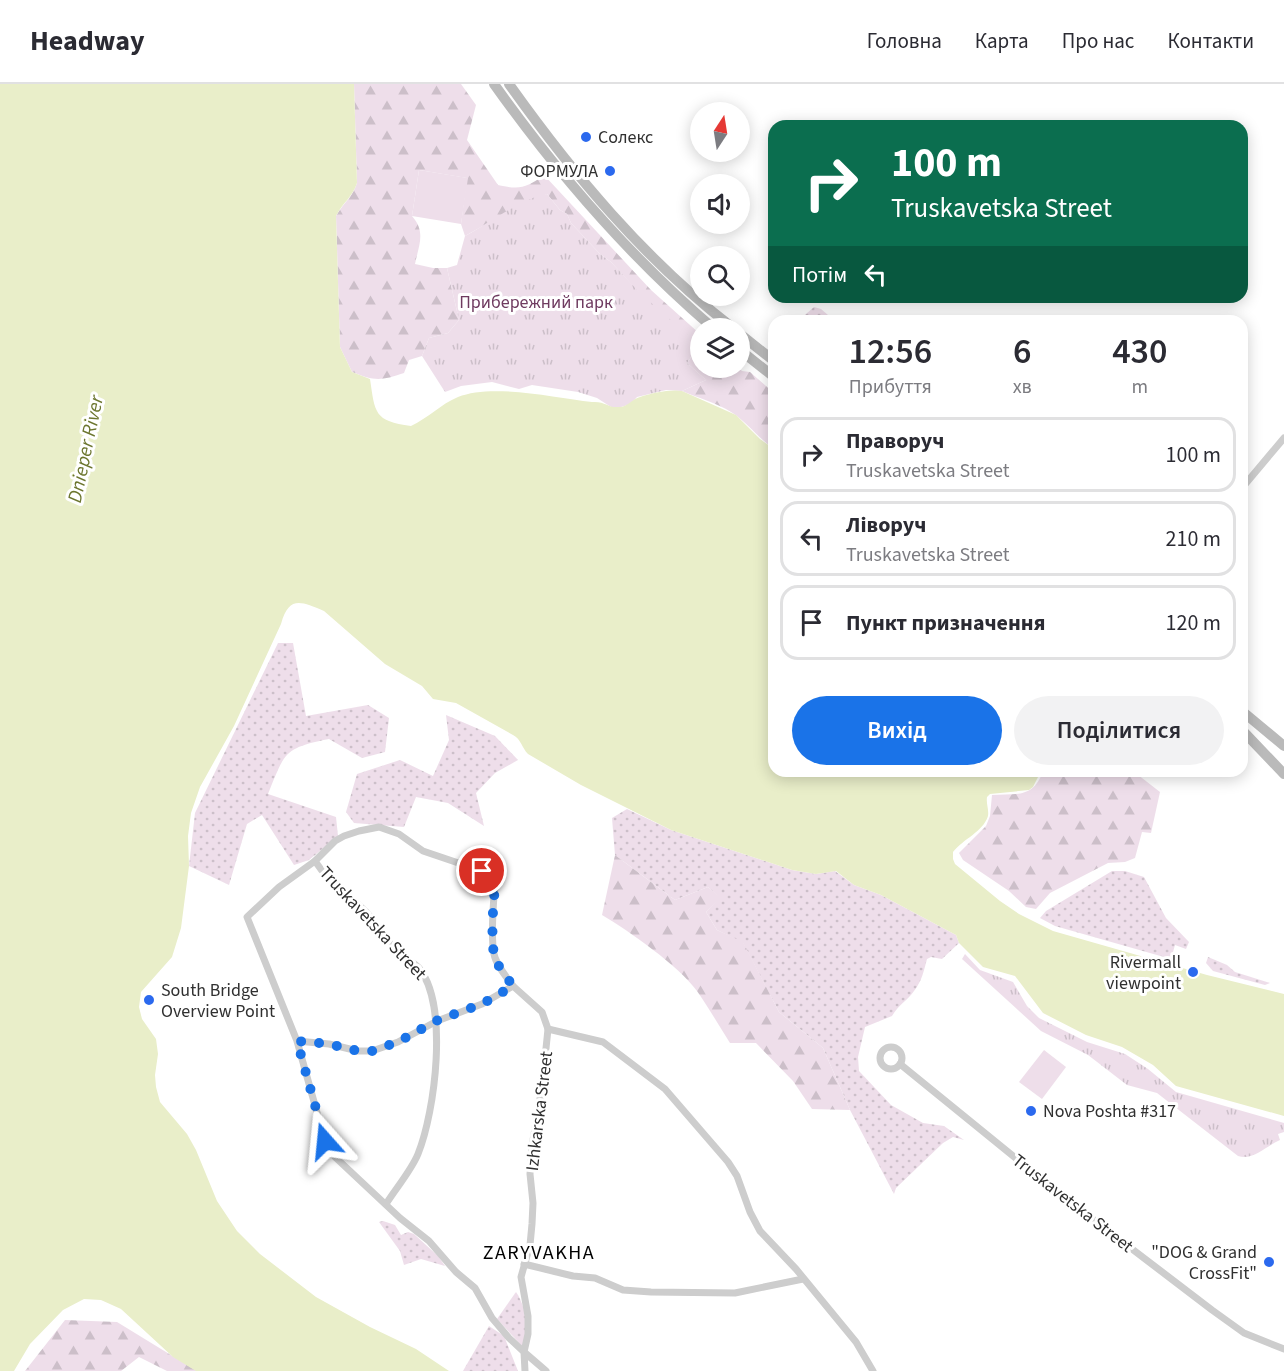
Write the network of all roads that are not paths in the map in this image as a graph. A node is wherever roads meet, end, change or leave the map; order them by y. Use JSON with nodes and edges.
{"nodes":[{"id":1,"x":494,"y":84,"type":"edge"},
{"id":2,"x":509,"y":84,"type":"edge"},
{"id":3,"x":701,"y":318,"type":"edge"},
{"id":4,"x":721,"y":318,"type":"edge"},
{"id":5,"x":750,"y":342,"type":"edge"},
{"id":6,"x":768,"y":356,"type":"edge"},
{"id":7,"x":750,"y":358,"type":"edge"},
{"id":8,"x":768,"y":372,"type":"edge"},
{"id":9,"x":1284,"y":438,"type":"edge"},
{"id":10,"x":1248,"y":481,"type":"edge"},
{"id":11,"x":1248,"y":716,"type":"edge"},
{"id":12,"x":1248,"y":736,"type":"edge"},
{"id":13,"x":1284,"y":746,"type":"edge"},
{"id":14,"x":1284,"y":774,"type":"edge"},
{"id":15,"x":315,"y":861,"type":"junction"},
{"id":16,"x":513,"y":986,"type":"junction"},
{"id":17,"x":436,"y":1021,"type":"junction"},
{"id":18,"x":548,"y":1029,"type":"junction"},
{"id":19,"x":297,"y":1041,"type":"junction"},
{"id":20,"x":900,"y":1064,"type":"dead end"},
{"id":21,"x":386,"y":1204,"type":"junction"},
{"id":22,"x":524,"y":1264,"type":"junction"},
{"id":23,"x":803,"y":1279,"type":"junction"},
{"id":24,"x":1284,"y":1349,"type":"edge"},
{"id":25,"x":524,"y":1352,"type":"junction"},
{"id":26,"x":525,"y":1371,"type":"edge"},
{"id":27,"x":546,"y":1371,"type":"edge"},
{"id":28,"x":873,"y":1371,"type":"edge"}],
"edges":[{"from":1,"to":3,"type":"main road"},
{"from":2,"to":4,"type":"main road"},
{"from":5,"to":6,"type":"main road"},
{"from":7,"to":8,"type":"main road"},
{"from":9,"to":10,"type":"street"},
{"from":11,"to":13,"type":"main road"},
{"from":12,"to":14,"type":"main road"},
{"from":15,"to":16,"type":"street","name":"Truskavetska Street"},
{"from":15,"to":17,"type":"street","name":"Truskavetska Street"},
{"from":15,"to":19,"type":"street","name":"Truskavetska Street"},
{"from":16,"to":17,"type":"street"},
{"from":16,"to":18,"type":"street","name":"Izhkarska Street"},
{"from":17,"to":19,"type":"street"},
{"from":17,"to":21,"type":"street","name":"Truskavetska Street"},
{"from":18,"to":22,"type":"street","name":"Izhkarska Street"},
{"from":18,"to":23,"type":"street","name":"Izhkarska Street"},
{"from":19,"to":21,"type":"street","name":"Truskavetska Street"},
{"from":20,"to":24,"type":"street","name":"Truskavetska Street"},
{"from":21,"to":25,"type":"street","name":"Truskavetska Street"},
{"from":22,"to":23,"type":"street"},
{"from":22,"to":25,"type":"street","name":"Izhkarska Street"},
{"from":23,"to":28,"type":"street","name":"Izhkarska Street"},
{"from":25,"to":26,"type":"street","name":"Izhkarska Street"},
{"from":25,"to":27,"type":"street"}]}
